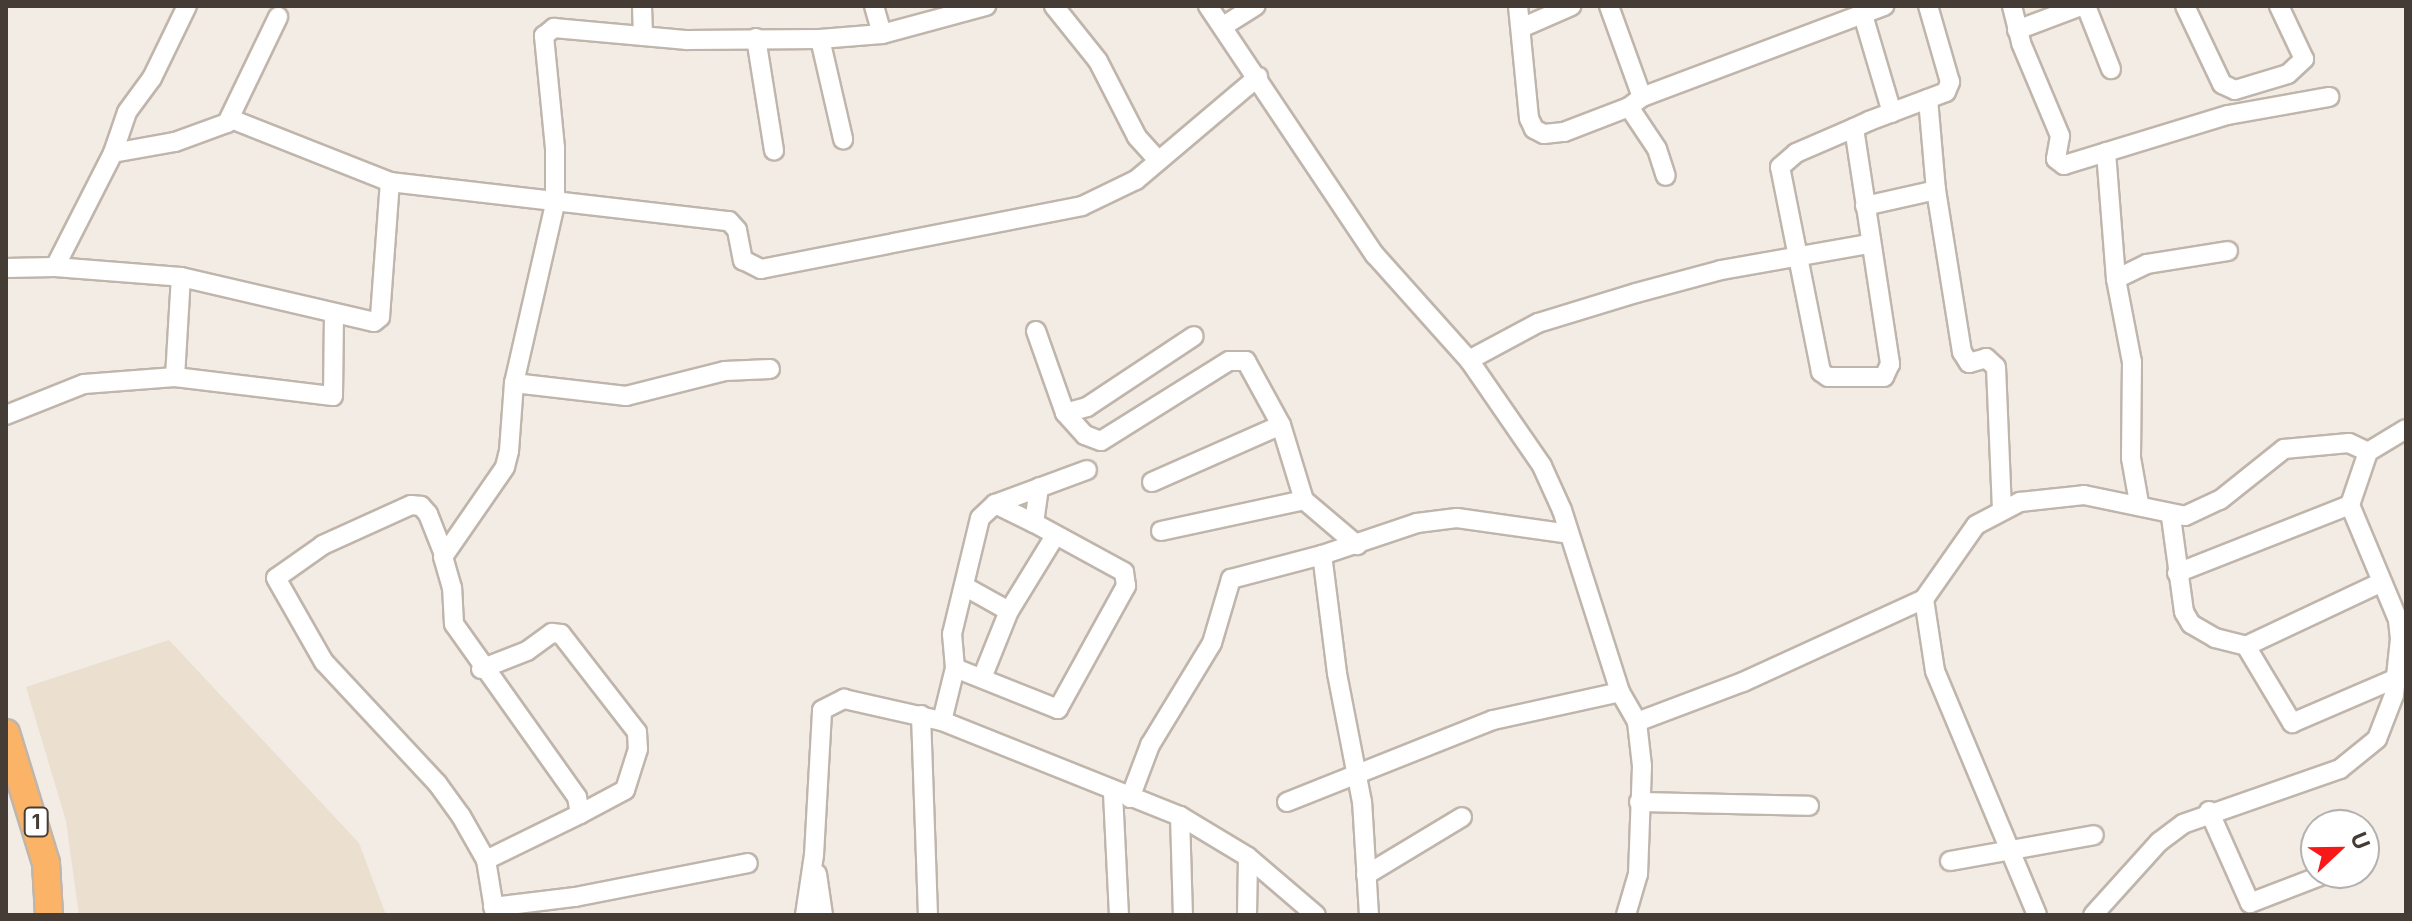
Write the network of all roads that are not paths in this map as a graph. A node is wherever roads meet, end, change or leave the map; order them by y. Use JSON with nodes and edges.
{"nodes":[{"id":1,"x":187,"y":6,"type":"edge"},
{"id":2,"x":642,"y":6,"type":"edge"},
{"id":3,"x":874,"y":6,"type":"edge"},
{"id":4,"x":986,"y":6,"type":"edge"},
{"id":5,"x":1054,"y":6,"type":"edge"},
{"id":6,"x":1208,"y":6,"type":"edge"},
{"id":7,"x":1255,"y":6,"type":"edge"},
{"id":8,"x":1518,"y":6,"type":"edge"},
{"id":9,"x":1571,"y":6,"type":"edge"},
{"id":10,"x":1609,"y":6,"type":"edge"},
{"id":11,"x":1884,"y":6,"type":"edge"},
{"id":12,"x":1928,"y":6,"type":"edge"},
{"id":13,"x":2012,"y":6,"type":"edge"},
{"id":14,"x":2083,"y":6,"type":"edge"},
{"id":15,"x":2185,"y":6,"type":"edge"},
{"id":16,"x":2279,"y":6,"type":"edge"},
{"id":17,"x":1863,"y":15,"type":"junction"},
{"id":18,"x":278,"y":17,"type":"dead end"},
{"id":19,"x":1225,"y":25,"type":"junction"},
{"id":20,"x":1521,"y":28,"type":"junction"},
{"id":21,"x":2017,"y":30,"type":"junction"},
{"id":22,"x":882,"y":34,"type":"junction"},
{"id":23,"x":643,"y":36,"type":"junction"},
{"id":24,"x":756,"y":38,"type":"junction"},
{"id":25,"x":820,"y":39,"type":"junction"},
{"id":26,"x":2111,"y":69,"type":"dead end"},
{"id":27,"x":1258,"y":77,"type":"junction"},
{"id":28,"x":2226,"y":89,"type":"junction"},
{"id":29,"x":2329,"y":97,"type":"dead end"},
{"id":30,"x":1928,"y":99,"type":"junction"},
{"id":31,"x":1635,"y":102,"type":"junction"},
{"id":32,"x":1892,"y":113,"type":"junction"},
{"id":33,"x":2228,"y":115,"type":"junction"},
{"id":34,"x":231,"y":119,"type":"junction"},
{"id":35,"x":1854,"y":128,"type":"junction"},
{"id":36,"x":843,"y":139,"type":"dead end"},
{"id":37,"x":774,"y":151,"type":"dead end"},
{"id":38,"x":2106,"y":152,"type":"junction"},
{"id":39,"x":113,"y":153,"type":"junction"},
{"id":40,"x":1156,"y":158,"type":"junction"},
{"id":41,"x":1666,"y":176,"type":"dead end"},
{"id":42,"x":390,"y":182,"type":"junction"},
{"id":43,"x":1936,"y":190,"type":"junction"},
{"id":44,"x":555,"y":204,"type":"junction"},
{"id":45,"x":1865,"y":206,"type":"junction"},
{"id":46,"x":1869,"y":244,"type":"junction"},
{"id":47,"x":2228,"y":251,"type":"dead end"},
{"id":48,"x":1797,"y":257,"type":"junction"},
{"id":49,"x":55,"y":267,"type":"junction"},
{"id":50,"x":6,"y":268,"type":"edge"},
{"id":51,"x":181,"y":277,"type":"junction"},
{"id":52,"x":2116,"y":279,"type":"junction"},
{"id":53,"x":334,"y":315,"type":"junction"},
{"id":54,"x":1036,"y":331,"type":"dead end"},
{"id":55,"x":1194,"y":336,"type":"dead end"},
{"id":56,"x":1469,"y":360,"type":"junction"},
{"id":57,"x":770,"y":369,"type":"dead end"},
{"id":58,"x":175,"y":377,"type":"junction"},
{"id":59,"x":514,"y":383,"type":"junction"},
{"id":60,"x":1065,"y":413,"type":"junction"},
{"id":61,"x":6,"y":415,"type":"edge"},
{"id":62,"x":1281,"y":425,"type":"junction"},
{"id":63,"x":2406,"y":429,"type":"edge"},
{"id":64,"x":2368,"y":452,"type":"junction"},
{"id":65,"x":1087,"y":470,"type":"dead end"},
{"id":66,"x":1152,"y":482,"type":"dead end"},
{"id":67,"x":1039,"y":487,"type":"junction"},
{"id":68,"x":1304,"y":500,"type":"junction"},
{"id":69,"x":2139,"y":503,"type":"junction"},
{"id":70,"x":995,"y":504,"type":"junction"},
{"id":71,"x":2350,"y":505,"type":"junction"},
{"id":72,"x":2002,"y":510,"type":"junction"},
{"id":73,"x":2171,"y":517,"type":"junction"},
{"id":74,"x":1034,"y":523,"type":"junction"},
{"id":75,"x":1161,"y":531,"type":"dead end"},
{"id":76,"x":1569,"y":534,"type":"junction"},
{"id":77,"x":1055,"y":536,"type":"junction"},
{"id":78,"x":1357,"y":545,"type":"junction"},
{"id":79,"x":443,"y":552,"type":"junction"},
{"id":80,"x":1322,"y":555,"type":"junction"},
{"id":81,"x":2177,"y":573,"type":"junction"},
{"id":82,"x":2380,"y":583,"type":"junction"},
{"id":83,"x":964,"y":586,"type":"junction"},
{"id":84,"x":1924,"y":599,"type":"junction"},
{"id":85,"x":1009,"y":611,"type":"junction"},
{"id":86,"x":2246,"y":646,"type":"junction"},
{"id":87,"x":955,"y":668,"type":"junction"},
{"id":88,"x":481,"y":669,"type":"junction"},
{"id":89,"x":982,"y":678,"type":"junction"},
{"id":90,"x":2397,"y":678,"type":"junction"},
{"id":91,"x":1620,"y":692,"type":"junction"},
{"id":92,"x":921,"y":715,"type":"junction"},
{"id":93,"x":942,"y":721,"type":"junction"},
{"id":94,"x":1637,"y":722,"type":"junction"},
{"id":95,"x":6,"y":733,"type":"edge"},
{"id":96,"x":1357,"y":778,"type":"junction"},
{"id":97,"x":1122,"y":796,"type":"junction"},
{"id":98,"x":18,"y":801,"type":"edge"},
{"id":99,"x":1287,"y":802,"type":"dead end"},
{"id":100,"x":1639,"y":802,"type":"junction"},
{"id":101,"x":1809,"y":806,"type":"dead end"},
{"id":102,"x":2209,"y":811,"type":"junction"},
{"id":103,"x":580,"y":814,"type":"junction"},
{"id":104,"x":1180,"y":816,"type":"junction"},
{"id":105,"x":1462,"y":817,"type":"dead end"},
{"id":106,"x":2094,"y":835,"type":"dead end"},
{"id":107,"x":2014,"y":852,"type":"junction"},
{"id":108,"x":814,"y":855,"type":"junction"},
{"id":109,"x":1248,"y":857,"type":"junction"},
{"id":110,"x":486,"y":860,"type":"junction"},
{"id":111,"x":1950,"y":861,"type":"dead end"},
{"id":112,"x":748,"y":863,"type":"dead end"},
{"id":113,"x":1366,"y":875,"type":"junction"},
{"id":114,"x":2300,"y":886,"type":"edge"},
{"id":115,"x":2116,"y":906,"type":"edge"},
{"id":116,"x":2253,"y":909,"type":"edge"},
{"id":117,"x":494,"y":911,"type":"edge"},
{"id":118,"x":49,"y":915,"type":"edge"},
{"id":119,"x":805,"y":915,"type":"edge"},
{"id":120,"x":823,"y":915,"type":"edge"},
{"id":121,"x":928,"y":915,"type":"edge"},
{"id":122,"x":1119,"y":915,"type":"edge"},
{"id":123,"x":1183,"y":915,"type":"edge"},
{"id":124,"x":1247,"y":915,"type":"edge"},
{"id":125,"x":1316,"y":915,"type":"edge"},
{"id":126,"x":1369,"y":915,"type":"edge"},
{"id":127,"x":1626,"y":915,"type":"edge"},
{"id":128,"x":2037,"y":915,"type":"edge"},
{"id":129,"x":2093,"y":915,"type":"edge"}],
"edges":[{"from":1,"to":39,"type":"street"},
{"from":2,"to":23,"type":"street"},
{"from":3,"to":22,"type":"street"},
{"from":4,"to":22,"type":"street"},
{"from":5,"to":40,"type":"street"},
{"from":6,"to":19,"type":"street"},
{"from":7,"to":19,"type":"street"},
{"from":8,"to":20,"type":"street"},
{"from":9,"to":20,"type":"street"},
{"from":10,"to":31,"type":"street"},
{"from":11,"to":17,"type":"street"},
{"from":12,"to":30,"type":"street"},
{"from":13,"to":21,"type":"street"},
{"from":14,"to":21,"type":"street"},
{"from":14,"to":26,"type":"street"},
{"from":15,"to":28,"type":"street"},
{"from":16,"to":28,"type":"street"},
{"from":17,"to":31,"type":"street"},
{"from":17,"to":32,"type":"street"},
{"from":18,"to":34,"type":"street"},
{"from":19,"to":27,"type":"street"},
{"from":20,"to":31,"type":"street"},
{"from":21,"to":38,"type":"street"},
{"from":22,"to":25,"type":"street"},
{"from":23,"to":24,"type":"street"},
{"from":23,"to":44,"type":"street"},
{"from":24,"to":25,"type":"street"},
{"from":24,"to":37,"type":"street"},
{"from":25,"to":36,"type":"street"},
{"from":27,"to":40,"type":"street"},
{"from":27,"to":56,"type":"street"},
{"from":28,"to":33,"type":"street"},
{"from":29,"to":33,"type":"street"},
{"from":30,"to":32,"type":"street"},
{"from":30,"to":43,"type":"street"},
{"from":31,"to":41,"type":"street"},
{"from":32,"to":35,"type":"street"},
{"from":33,"to":38,"type":"street"},
{"from":34,"to":39,"type":"street"},
{"from":34,"to":42,"type":"street"},
{"from":35,"to":45,"type":"street"},
{"from":35,"to":48,"type":"street"},
{"from":38,"to":52,"type":"street"},
{"from":39,"to":49,"type":"street"},
{"from":40,"to":44,"type":"street"},
{"from":42,"to":44,"type":"street"},
{"from":42,"to":53,"type":"street"},
{"from":43,"to":45,"type":"street"},
{"from":43,"to":72,"type":"street"},
{"from":44,"to":59,"type":"street"},
{"from":45,"to":46,"type":"street"},
{"from":46,"to":48,"type":"street"},
{"from":46,"to":48,"type":"street"},
{"from":47,"to":52,"type":"street"},
{"from":48,"to":56,"type":"street"},
{"from":49,"to":50,"type":"street"},
{"from":49,"to":51,"type":"street"},
{"from":51,"to":53,"type":"street"},
{"from":51,"to":58,"type":"street"},
{"from":52,"to":69,"type":"street"},
{"from":53,"to":58,"type":"street"},
{"from":54,"to":60,"type":"street"},
{"from":55,"to":60,"type":"street"},
{"from":56,"to":76,"type":"street"},
{"from":57,"to":59,"type":"street"},
{"from":58,"to":61,"type":"street"},
{"from":59,"to":79,"type":"street"},
{"from":60,"to":62,"type":"street"},
{"from":62,"to":66,"type":"street"},
{"from":62,"to":68,"type":"street"},
{"from":63,"to":64,"type":"street"},
{"from":64,"to":71,"type":"street"},
{"from":64,"to":73,"type":"street"},
{"from":65,"to":67,"type":"street"},
{"from":67,"to":70,"type":"street"},
{"from":67,"to":74,"type":"street"},
{"from":68,"to":75,"type":"street"},
{"from":68,"to":78,"type":"street"},
{"from":69,"to":72,"type":"street"},
{"from":69,"to":73,"type":"street"},
{"from":70,"to":74,"type":"street"},
{"from":70,"to":83,"type":"street"},
{"from":71,"to":81,"type":"street"},
{"from":71,"to":82,"type":"street"},
{"from":72,"to":84,"type":"street"},
{"from":73,"to":81,"type":"street"},
{"from":74,"to":77,"type":"street"},
{"from":76,"to":78,"type":"street"},
{"from":76,"to":91,"type":"street"},
{"from":77,"to":85,"type":"street"},
{"from":77,"to":89,"type":"street"},
{"from":78,"to":80,"type":"street"},
{"from":79,"to":88,"type":"street"},
{"from":79,"to":110,"type":"street"},
{"from":80,"to":96,"type":"street"},
{"from":80,"to":97,"type":"street"},
{"from":81,"to":86,"type":"street"},
{"from":82,"to":86,"type":"street"},
{"from":82,"to":90,"type":"street"},
{"from":83,"to":85,"type":"street"},
{"from":83,"to":87,"type":"street"},
{"from":84,"to":94,"type":"street"},
{"from":84,"to":107,"type":"street"},
{"from":85,"to":89,"type":"street"},
{"from":86,"to":90,"type":"street"},
{"from":87,"to":89,"type":"street"},
{"from":87,"to":93,"type":"street"},
{"from":88,"to":103,"type":"street"},
{"from":88,"to":103,"type":"street"},
{"from":90,"to":102,"type":"street"},
{"from":91,"to":94,"type":"street"},
{"from":91,"to":96,"type":"street"},
{"from":92,"to":93,"type":"street"},
{"from":92,"to":108,"type":"street"},
{"from":92,"to":121,"type":"street"},
{"from":93,"to":97,"type":"street"},
{"from":94,"to":100,"type":"street"},
{"from":95,"to":98,"type":"highway","number":"1"},
{"from":96,"to":99,"type":"street"},
{"from":96,"to":113,"type":"street"},
{"from":97,"to":104,"type":"street"},
{"from":97,"to":122,"type":"street"},
{"from":98,"to":118,"type":"highway","number":"1"},
{"from":100,"to":101,"type":"street"},
{"from":100,"to":127,"type":"street"},
{"from":102,"to":115,"type":"street"},
{"from":102,"to":116,"type":"street"},
{"from":103,"to":110,"type":"street"},
{"from":104,"to":109,"type":"street"},
{"from":104,"to":123,"type":"street"},
{"from":105,"to":113,"type":"street"},
{"from":106,"to":107,"type":"street"},
{"from":107,"to":111,"type":"street"},
{"from":107,"to":128,"type":"street"},
{"from":108,"to":119,"type":"street"},
{"from":108,"to":120,"type":"street"},
{"from":109,"to":124,"type":"street"},
{"from":109,"to":125,"type":"street"},
{"from":110,"to":117,"type":"street"},
{"from":112,"to":117,"type":"street"},
{"from":113,"to":126,"type":"street"},
{"from":114,"to":116,"type":"street"},
{"from":115,"to":129,"type":"street"}]}
